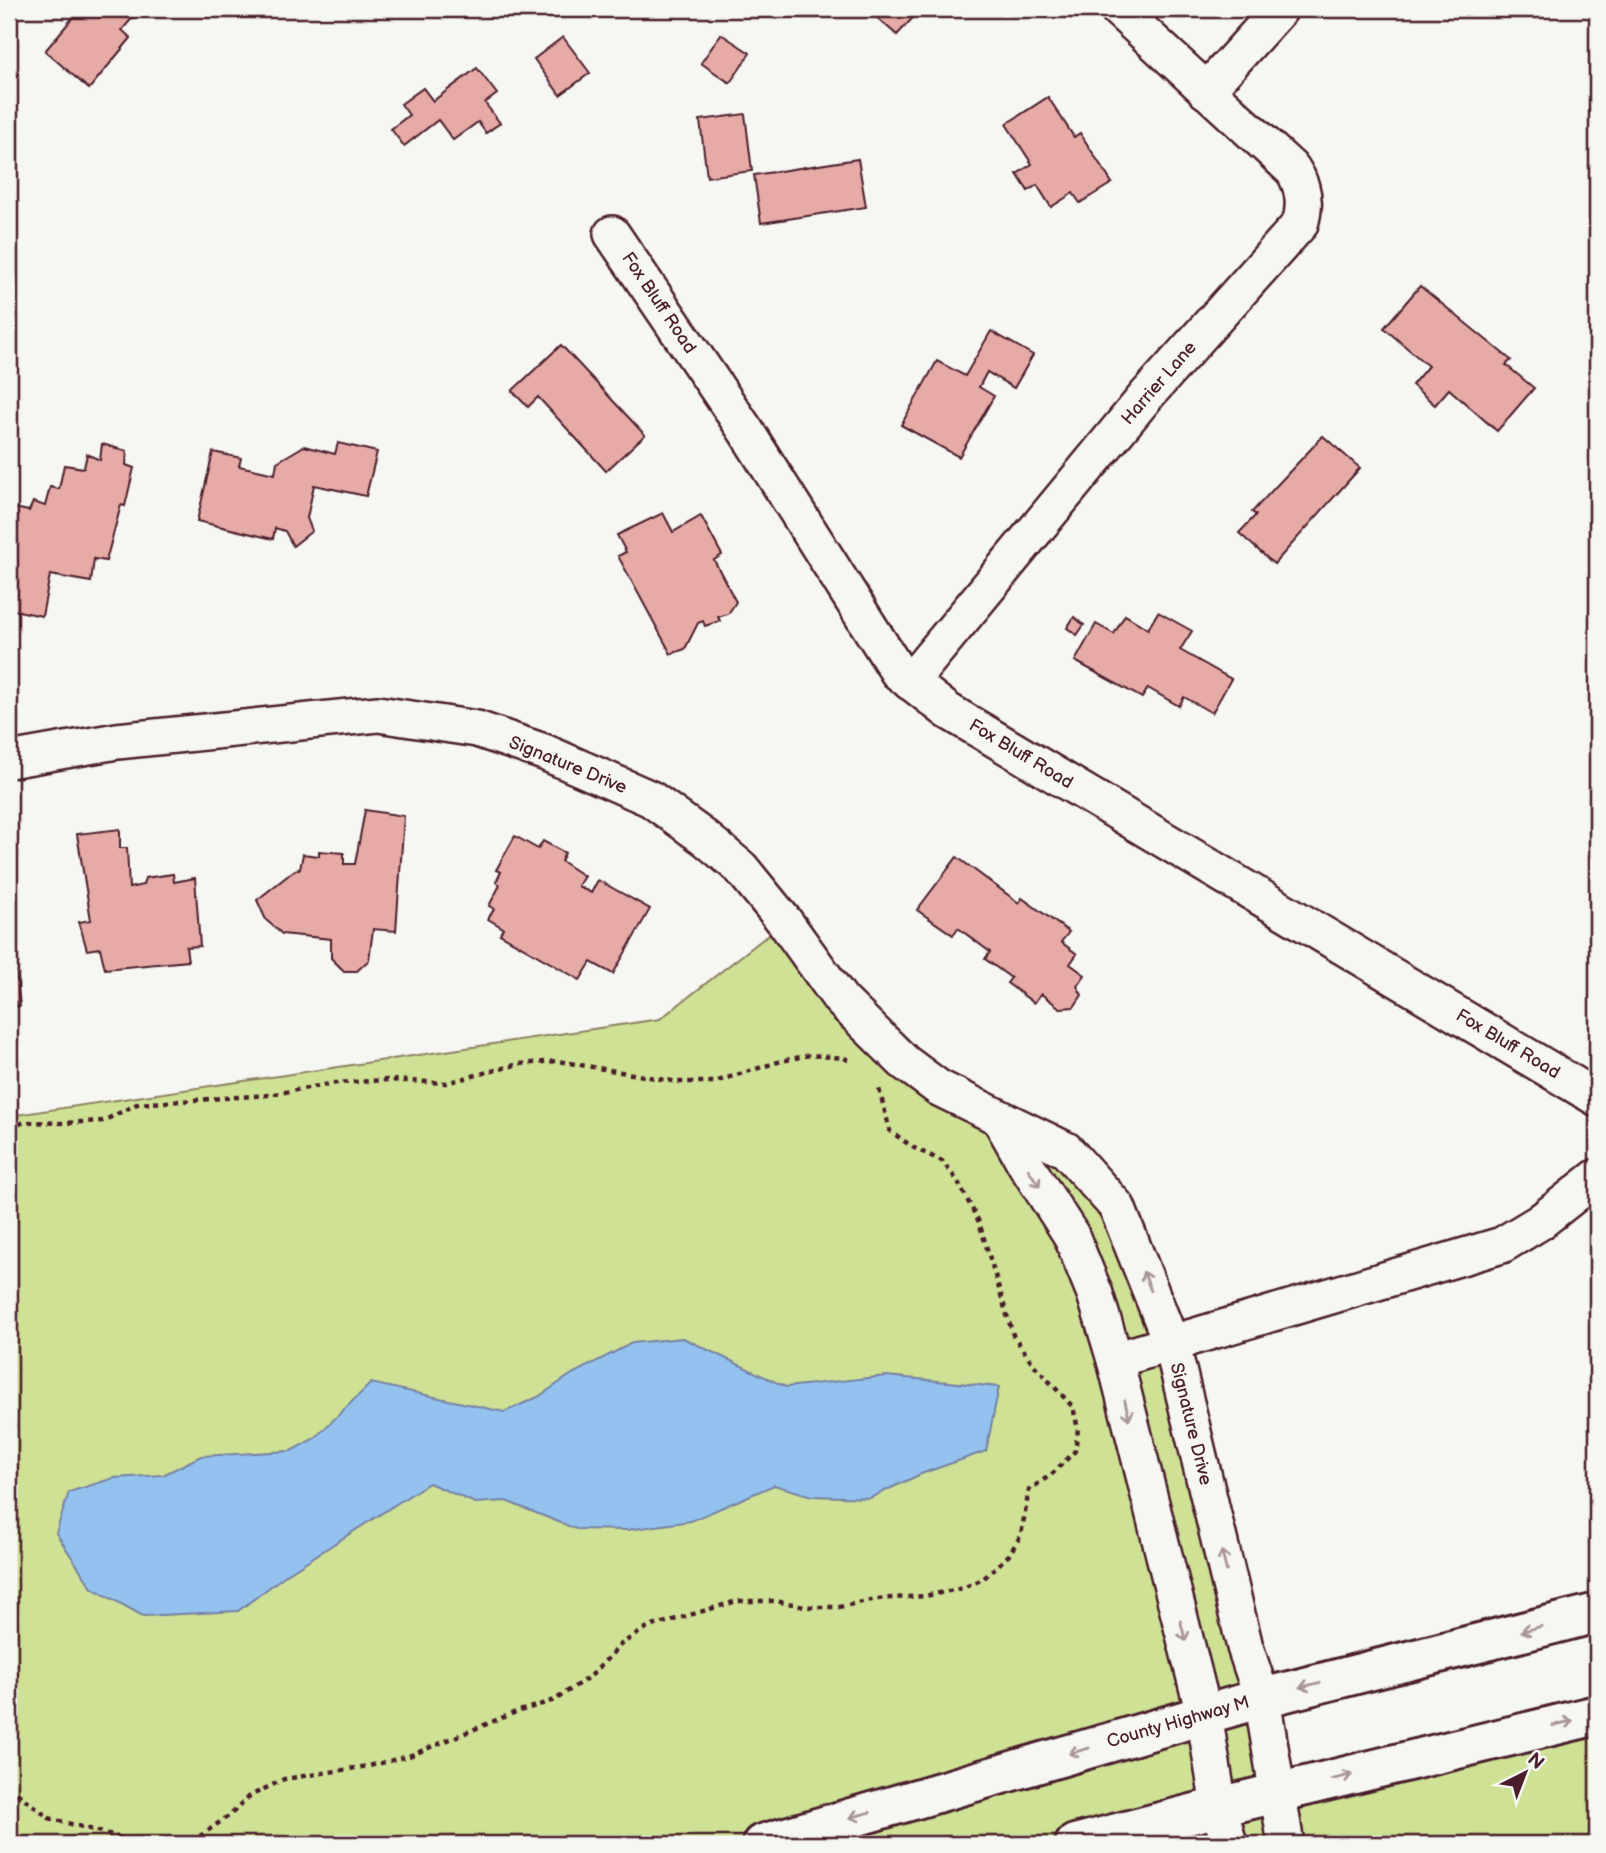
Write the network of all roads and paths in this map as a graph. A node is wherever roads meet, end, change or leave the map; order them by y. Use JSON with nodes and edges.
{"nodes":[{"id":1,"x":1118,"y":9,"type":"edge"},
{"id":2,"x":1280,"y":9,"type":"edge"},
{"id":3,"x":1206,"y":91,"type":"junction"},
{"id":4,"x":612,"y":234,"type":"dead end"},
{"id":5,"x":910,"y":682,"type":"junction"},
{"id":6,"x":9,"y":760,"type":"edge"},
{"id":7,"x":861,"y":1065,"type":"dead end"},
{"id":8,"x":876,"y":1080,"type":"dead end"},
{"id":9,"x":1597,"y":1098,"type":"edge"},
{"id":10,"x":1000,"y":1119,"type":"junction"},
{"id":11,"x":9,"y":1127,"type":"edge"},
{"id":12,"x":1597,"y":1177,"type":"edge"},
{"id":13,"x":1172,"y":1345,"type":"junction"},
{"id":14,"x":1115,"y":1360,"type":"junction"},
{"id":15,"x":1597,"y":1614,"type":"edge"},
{"id":16,"x":1262,"y":1698,"type":"junction"},
{"id":17,"x":1204,"y":1714,"type":"junction"},
{"id":18,"x":1597,"y":1715,"type":"edge"},
{"id":19,"x":9,"y":1787,"type":"edge"},
{"id":20,"x":1276,"y":1794,"type":"junction"},
{"id":21,"x":1219,"y":1807,"type":"junction"},
{"id":22,"x":135,"y":1844,"type":"edge"},
{"id":23,"x":181,"y":1844,"type":"edge"},
{"id":24,"x":762,"y":1844,"type":"edge"},
{"id":25,"x":1075,"y":1844,"type":"edge"},
{"id":26,"x":1229,"y":1844,"type":"edge"},
{"id":27,"x":1286,"y":1844,"type":"edge"}],
"edges":[{"from":1,"to":3,"type":"street","name":"Harrier Lane"},
{"from":2,"to":3,"type":"street"},
{"from":3,"to":5,"type":"street","name":"Harrier Lane"},
{"from":4,"to":5,"type":"street","name":"Fox Bluff Road"},
{"from":5,"to":9,"type":"street","name":"Fox Bluff Road"},
{"from":6,"to":10,"type":"street","name":"Signature Drive"},
{"from":7,"to":11,"type":"path"},
{"from":8,"to":23,"type":"path"},
{"from":13,"to":10,"type":"street","name":"Signature Drive","one_way":true},
{"from":10,"to":14,"type":"street","one_way":true},
{"from":12,"to":13,"type":"street"},
{"from":13,"to":14,"type":"street"},
{"from":16,"to":13,"type":"street","name":"Signature Drive","one_way":true},
{"from":14,"to":17,"type":"street","one_way":true},
{"from":15,"to":16,"type":"main road","name":"County Highway M","one_way":true},
{"from":16,"to":17,"type":"main road","name":"County Highway M"},
{"from":16,"to":20,"type":"street","name":"Signature Drive"},
{"from":17,"to":21,"type":"street"},
{"from":17,"to":24,"type":"main road","name":"County Highway M","one_way":true},
{"from":20,"to":18,"type":"main road","one_way":true},
{"from":19,"to":22,"type":"path"},
{"from":20,"to":21,"type":"main road"},
{"from":20,"to":27,"type":"street","name":"Signature Drive"},
{"from":21,"to":25,"type":"main road"},
{"from":21,"to":26,"type":"street"}]}
